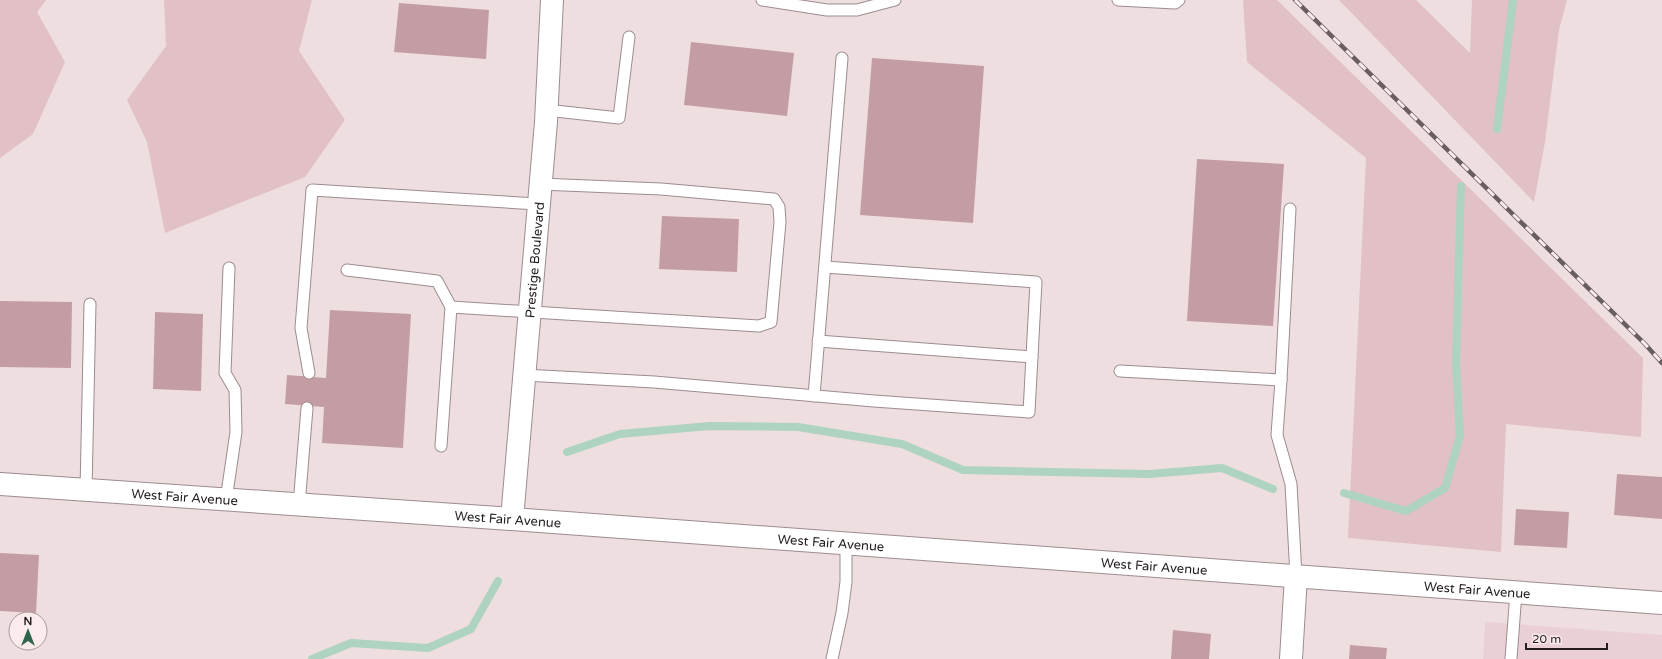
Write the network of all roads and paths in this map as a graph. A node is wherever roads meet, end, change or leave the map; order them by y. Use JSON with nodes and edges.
{"nodes":[{"id":1,"x":552,"y":0,"type":"edge"},
{"id":2,"x":762,"y":0,"type":"edge"},
{"id":3,"x":895,"y":0,"type":"edge"},
{"id":4,"x":1118,"y":0,"type":"edge"},
{"id":5,"x":1179,"y":0,"type":"edge"},
{"id":6,"x":629,"y":37,"type":"dead end"},
{"id":7,"x":842,"y":58,"type":"dead end"},
{"id":8,"x":546,"y":110,"type":"junction"},
{"id":9,"x":539,"y":194,"type":"junction"},
{"id":10,"x":1290,"y":209,"type":"dead end"},
{"id":11,"x":825,"y":267,"type":"junction"},
{"id":12,"x":229,"y":268,"type":"dead end"},
{"id":13,"x":347,"y":270,"type":"dead end"},
{"id":14,"x":90,"y":304,"type":"dead end"},
{"id":15,"x":452,"y":307,"type":"junction"},
{"id":16,"x":529,"y":312,"type":"junction"},
{"id":17,"x":818,"y":341,"type":"junction"},
{"id":18,"x":1032,"y":357,"type":"junction"},
{"id":19,"x":1120,"y":371,"type":"dead end"},
{"id":20,"x":309,"y":373,"type":"dead end"},
{"id":21,"x":524,"y":375,"type":"junction"},
{"id":22,"x":1282,"y":380,"type":"junction"},
{"id":23,"x":814,"y":396,"type":"junction"},
{"id":24,"x":307,"y":408,"type":"dead end"},
{"id":25,"x":441,"y":446,"type":"dead end"},
{"id":26,"x":0,"y":484,"type":"edge"},
{"id":27,"x":86,"y":490,"type":"junction"},
{"id":28,"x":226,"y":500,"type":"junction"},
{"id":29,"x":299,"y":505,"type":"junction"},
{"id":30,"x":512,"y":519,"type":"junction"},
{"id":31,"x":846,"y":544,"type":"junction"},
{"id":32,"x":1296,"y":576,"type":"junction"},
{"id":33,"x":1516,"y":592,"type":"junction"},
{"id":34,"x":1662,"y":603,"type":"edge"},
{"id":35,"x":832,"y":659,"type":"edge"},
{"id":36,"x":1291,"y":659,"type":"edge"},
{"id":37,"x":1511,"y":659,"type":"edge"}],
"edges":[{"from":1,"to":8,"type":"street","name":"Prestige Boulevard"},
{"from":2,"to":3,"type":"lane"},
{"from":4,"to":5,"type":"lane"},
{"from":6,"to":8,"type":"lane"},
{"from":7,"to":11,"type":"lane"},
{"from":8,"to":9,"type":"street","name":"Prestige Boulevard"},
{"from":9,"to":16,"type":"street","name":"Prestige Boulevard"},
{"from":9,"to":16,"type":"lane"},
{"from":9,"to":20,"type":"lane"},
{"from":10,"to":22,"type":"lane"},
{"from":11,"to":17,"type":"lane"},
{"from":11,"to":18,"type":"lane"},
{"from":12,"to":28,"type":"lane"},
{"from":13,"to":15,"type":"lane"},
{"from":14,"to":27,"type":"lane"},
{"from":15,"to":16,"type":"lane"},
{"from":15,"to":25,"type":"lane"},
{"from":16,"to":21,"type":"street","name":"Prestige Boulevard"},
{"from":17,"to":18,"type":"lane"},
{"from":17,"to":23,"type":"lane"},
{"from":18,"to":23,"type":"lane"},
{"from":19,"to":22,"type":"lane"},
{"from":21,"to":23,"type":"lane"},
{"from":21,"to":30,"type":"street","name":"Prestige Boulevard"},
{"from":22,"to":32,"type":"lane"},
{"from":24,"to":29,"type":"lane"},
{"from":26,"to":27,"type":"street","name":"West Fair Avenue"},
{"from":27,"to":28,"type":"street","name":"West Fair Avenue"},
{"from":28,"to":29,"type":"street","name":"West Fair Avenue"},
{"from":29,"to":30,"type":"street","name":"West Fair Avenue"},
{"from":30,"to":31,"type":"street","name":"West Fair Avenue"},
{"from":31,"to":32,"type":"street","name":"West Fair Avenue"},
{"from":31,"to":35,"type":"lane"},
{"from":32,"to":33,"type":"street","name":"West Fair Avenue"},
{"from":32,"to":36,"type":"street"},
{"from":33,"to":34,"type":"street","name":"West Fair Avenue"},
{"from":33,"to":37,"type":"lane"}]}
